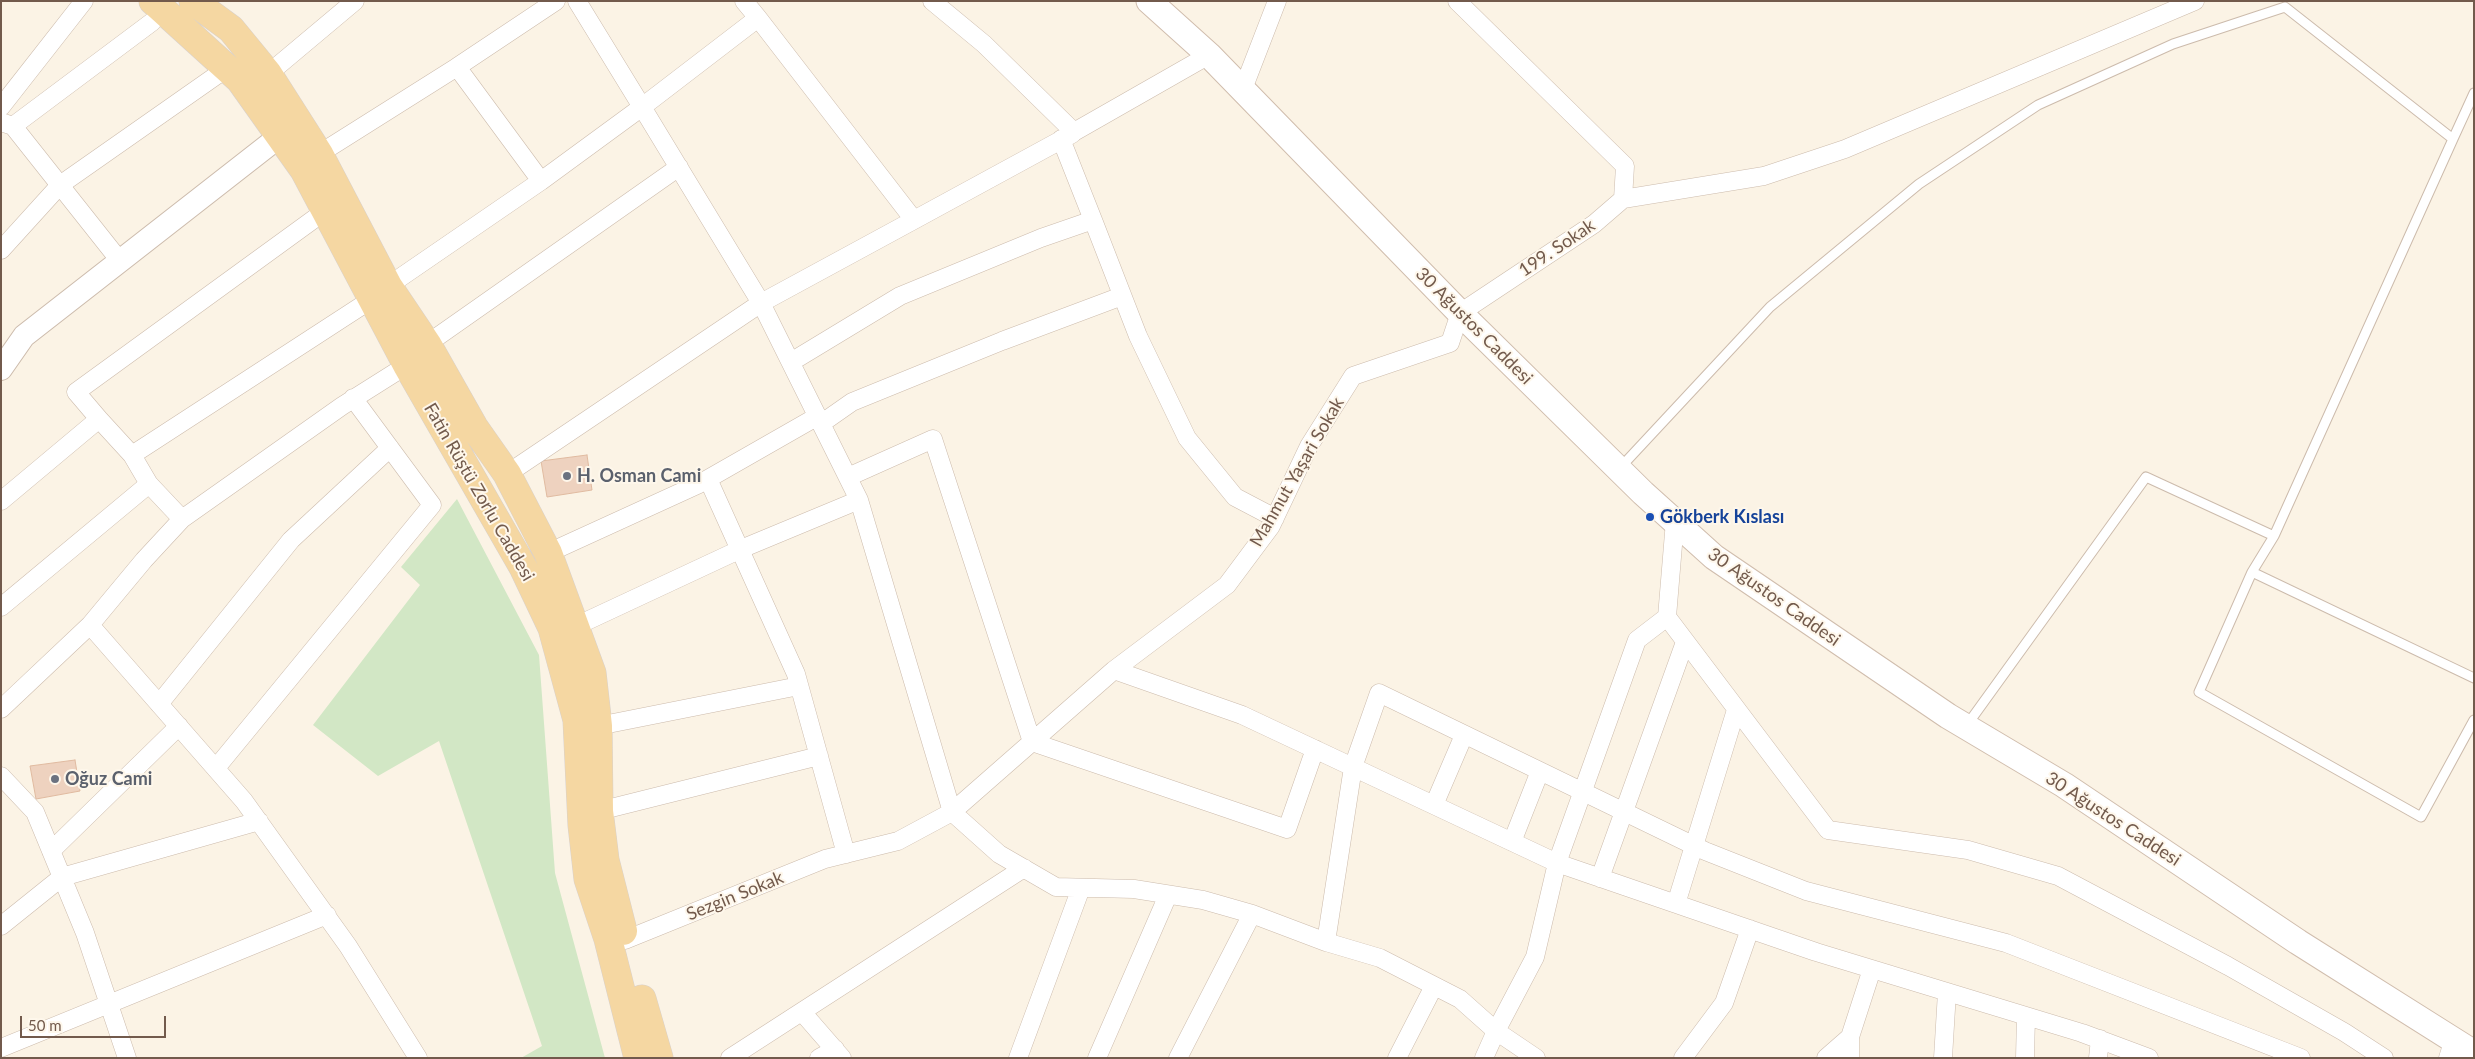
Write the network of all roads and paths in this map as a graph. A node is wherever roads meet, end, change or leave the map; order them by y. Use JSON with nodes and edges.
{"nodes":[{"id":1,"x":84,"y":1,"type":"edge"},
{"id":2,"x":355,"y":1,"type":"edge"},
{"id":3,"x":556,"y":1,"type":"edge"},
{"id":4,"x":577,"y":1,"type":"edge"},
{"id":5,"x":744,"y":1,"type":"edge"},
{"id":6,"x":932,"y":1,"type":"edge"},
{"id":7,"x":1149,"y":1,"type":"edge"},
{"id":8,"x":1277,"y":1,"type":"edge"},
{"id":9,"x":1457,"y":1,"type":"edge"},
{"id":10,"x":2195,"y":1,"type":"edge"},
{"id":11,"x":203,"y":4,"type":"edge"},
{"id":12,"x":152,"y":11,"type":"edge"},
{"id":13,"x":758,"y":18,"type":"junction"},
{"id":14,"x":1209,"y":55,"type":"junction"},
{"id":15,"x":227,"y":68,"type":"junction"},
{"id":16,"x":457,"y":68,"type":"junction"},
{"id":17,"x":268,"y":74,"type":"junction"},
{"id":18,"x":1243,"y":89,"type":"junction"},
{"id":19,"x":2474,"y":93,"type":"edge"},
{"id":20,"x":1,"y":107,"type":"edge"},
{"id":21,"x":642,"y":107,"type":"junction"},
{"id":22,"x":7,"y":124,"type":"edge"},
{"id":23,"x":280,"y":136,"type":"junction"},
{"id":24,"x":1068,"y":136,"type":"junction"},
{"id":25,"x":2453,"y":139,"type":"junction"},
{"id":26,"x":319,"y":154,"type":"junction"},
{"id":27,"x":679,"y":167,"type":"junction"},
{"id":28,"x":541,"y":181,"type":"junction"},
{"id":29,"x":60,"y":185,"type":"junction"},
{"id":30,"x":1623,"y":199,"type":"junction"},
{"id":31,"x":326,"y":211,"type":"junction"},
{"id":32,"x":914,"y":220,"type":"junction"},
{"id":33,"x":1093,"y":220,"type":"junction"},
{"id":34,"x":1,"y":250,"type":"edge"},
{"id":35,"x":120,"y":261,"type":"junction"},
{"id":36,"x":380,"y":293,"type":"junction"},
{"id":37,"x":1122,"y":296,"type":"junction"},
{"id":38,"x":761,"y":303,"type":"junction"},
{"id":39,"x":1460,"y":313,"type":"junction"},
{"id":40,"x":427,"y":344,"type":"junction"},
{"id":41,"x":791,"y":362,"type":"junction"},
{"id":42,"x":407,"y":365,"type":"junction"},
{"id":43,"x":1,"y":369,"type":"edge"},
{"id":44,"x":353,"y":398,"type":"junction"},
{"id":45,"x":100,"y":419,"type":"junction"},
{"id":46,"x":820,"y":420,"type":"junction"},
{"id":47,"x":390,"y":448,"type":"junction"},
{"id":48,"x":132,"y":455,"type":"junction"},
{"id":49,"x":1619,"y":469,"type":"junction"},
{"id":50,"x":507,"y":474,"type":"junction"},
{"id":51,"x":848,"y":477,"type":"junction"},
{"id":52,"x":708,"y":479,"type":"junction"},
{"id":53,"x":149,"y":484,"type":"junction"},
{"id":54,"x":859,"y":500,"type":"junction"},
{"id":55,"x":1,"y":501,"type":"edge"},
{"id":56,"x":1275,"y":518,"type":"junction"},
{"id":57,"x":182,"y":519,"type":"junction"},
{"id":58,"x":1675,"y":521,"type":"junction"},
{"id":59,"x":2274,"y":536,"type":"junction"},
{"id":60,"x":741,"y":549,"type":"junction"},
{"id":61,"x":548,"y":553,"type":"junction"},
{"id":62,"x":2252,"y":572,"type":"junction"},
{"id":63,"x":1,"y":606,"type":"edge"},
{"id":64,"x":1666,"y":617,"type":"junction"},
{"id":65,"x":90,"y":625,"type":"junction"},
{"id":66,"x":576,"y":626,"type":"junction"},
{"id":67,"x":1685,"y":642,"type":"junction"},
{"id":68,"x":1114,"y":670,"type":"junction"},
{"id":69,"x":2474,"y":678,"type":"edge"},
{"id":70,"x":799,"y":686,"type":"junction"},
{"id":71,"x":159,"y":704,"type":"junction"},
{"id":72,"x":1,"y":709,"type":"edge"},
{"id":73,"x":1736,"y":710,"type":"junction"},
{"id":74,"x":2474,"y":720,"type":"edge"},
{"id":75,"x":179,"y":726,"type":"junction"},
{"id":76,"x":598,"y":726,"type":"junction"},
{"id":77,"x":1966,"y":727,"type":"junction"},
{"id":78,"x":1464,"y":735,"type":"junction"},
{"id":79,"x":1032,"y":742,"type":"junction"},
{"id":80,"x":1315,"y":749,"type":"junction"},
{"id":81,"x":819,"y":756,"type":"junction"},
{"id":82,"x":1353,"y":767,"type":"junction"},
{"id":83,"x":216,"y":768,"type":"junction"},
{"id":84,"x":1540,"y":771,"type":"junction"},
{"id":85,"x":5,"y":787,"type":"edge"},
{"id":86,"x":1581,"y":791,"type":"junction"},
{"id":87,"x":1434,"y":805,"type":"junction"},
{"id":88,"x":599,"y":811,"type":"junction"},
{"id":89,"x":952,"y":812,"type":"junction"},
{"id":90,"x":1624,"y":812,"type":"junction"},
{"id":91,"x":259,"y":821,"type":"junction"},
{"id":92,"x":1512,"y":842,"type":"junction"},
{"id":93,"x":1695,"y":846,"type":"junction"},
{"id":94,"x":51,"y":851,"type":"junction"},
{"id":95,"x":846,"y":854,"type":"junction"},
{"id":96,"x":1557,"y":863,"type":"junction"},
{"id":97,"x":1024,"y":868,"type":"junction"},
{"id":98,"x":62,"y":877,"type":"junction"},
{"id":99,"x":1600,"y":878,"type":"junction"},
{"id":100,"x":1081,"y":888,"type":"junction"},
{"id":101,"x":1168,"y":894,"type":"junction"},
{"id":102,"x":1676,"y":904,"type":"junction"},
{"id":103,"x":1252,"y":914,"type":"junction"},
{"id":104,"x":327,"y":915,"type":"junction"},
{"id":105,"x":1,"y":926,"type":"edge"},
{"id":106,"x":1750,"y":929,"type":"junction"},
{"id":107,"x":625,"y":940,"type":"junction"},
{"id":108,"x":1326,"y":942,"type":"junction"},
{"id":109,"x":1872,"y":969,"type":"junction"},
{"id":110,"x":1434,"y":986,"type":"junction"},
{"id":111,"x":1947,"y":992,"type":"junction"},
{"id":112,"x":109,"y":1004,"type":"junction"},
{"id":113,"x":802,"y":1012,"type":"junction"},
{"id":114,"x":2026,"y":1016,"type":"junction"},
{"id":115,"x":1496,"y":1031,"type":"junction"},
{"id":116,"x":1850,"y":1037,"type":"junction"},
{"id":117,"x":2100,"y":1039,"type":"junction"},
{"id":118,"x":1,"y":1048,"type":"edge"},
{"id":119,"x":2458,"y":1050,"type":"edge"},
{"id":120,"x":839,"y":1054,"type":"edge"},
{"id":121,"x":127,"y":1058,"type":"edge"},
{"id":122,"x":418,"y":1058,"type":"edge"},
{"id":123,"x":638,"y":1058,"type":"edge"},
{"id":124,"x":659,"y":1058,"type":"edge"},
{"id":125,"x":730,"y":1058,"type":"edge"},
{"id":126,"x":819,"y":1058,"type":"edge"},
{"id":127,"x":1018,"y":1058,"type":"edge"},
{"id":128,"x":1097,"y":1058,"type":"edge"},
{"id":129,"x":1178,"y":1058,"type":"edge"},
{"id":130,"x":1397,"y":1058,"type":"edge"},
{"id":131,"x":1484,"y":1058,"type":"edge"},
{"id":132,"x":1536,"y":1058,"type":"edge"},
{"id":133,"x":1683,"y":1058,"type":"edge"},
{"id":134,"x":1826,"y":1058,"type":"edge"},
{"id":135,"x":1850,"y":1058,"type":"edge"},
{"id":136,"x":1942,"y":1058,"type":"edge"},
{"id":137,"x":2025,"y":1058,"type":"edge"},
{"id":138,"x":2098,"y":1058,"type":"edge"},
{"id":139,"x":2149,"y":1058,"type":"edge"},
{"id":140,"x":2301,"y":1058,"type":"edge"},
{"id":141,"x":2384,"y":1058,"type":"edge"}],
"edges":[{"from":1,"to":20,"type":"street"},
{"from":2,"to":17,"type":"street"},
{"from":3,"to":16,"type":"street"},
{"from":4,"to":21,"type":"street"},
{"from":5,"to":13,"type":"street"},
{"from":6,"to":24,"type":"street"},
{"from":7,"to":14,"type":"main road","name":"30 Ağustos Caddesi"},
{"from":8,"to":18,"type":"street"},
{"from":9,"to":30,"type":"street"},
{"from":10,"to":30,"type":"street"},
{"from":11,"to":17,"type":"main road","name":"Fatin Rüştü Zorlu Caddesi"},
{"from":12,"to":15,"type":"main road","name":"Fatin Rüştü Zorlu Caddesi"},
{"from":12,"to":22,"type":"street"},
{"from":13,"to":21,"type":"street"},
{"from":13,"to":32,"type":"street"},
{"from":14,"to":18,"type":"main road","name":"30 Ağustos Caddesi"},
{"from":14,"to":24,"type":"street"},
{"from":15,"to":23,"type":"main road","name":"Fatin Rüştü Zorlu Caddesi"},
{"from":15,"to":29,"type":"street"},
{"from":16,"to":26,"type":"street"},
{"from":16,"to":28,"type":"street"},
{"from":17,"to":26,"type":"main road","name":"Fatin Rüştü Zorlu Caddesi"},
{"from":18,"to":39,"type":"main road","name":"30 Ağustos Caddesi"},
{"from":19,"to":25,"type":"lane"},
{"from":21,"to":27,"type":"street"},
{"from":21,"to":28,"type":"street"},
{"from":22,"to":29,"type":"street"},
{"from":23,"to":31,"type":"main road","name":"Fatin Rüştü Zorlu Caddesi"},
{"from":23,"to":35,"type":"street"},
{"from":24,"to":32,"type":"street"},
{"from":24,"to":33,"type":"street"},
{"from":25,"to":49,"type":"lane"},
{"from":25,"to":59,"type":"lane"},
{"from":26,"to":36,"type":"main road","name":"Fatin Rüştü Zorlu Caddesi"},
{"from":27,"to":38,"type":"street"},
{"from":27,"to":40,"type":"street"},
{"from":28,"to":36,"type":"street"},
{"from":29,"to":34,"type":"street"},
{"from":29,"to":35,"type":"street"},
{"from":30,"to":39,"type":"street","name":"199. Sokak"},
{"from":31,"to":36,"type":"main road","name":"Fatin Rüştü Zorlu Caddesi"},
{"from":31,"to":45,"type":"street"},
{"from":32,"to":38,"type":"street"},
{"from":33,"to":37,"type":"street"},
{"from":33,"to":41,"type":"street"},
{"from":35,"to":43,"type":"street"},
{"from":36,"to":40,"type":"main road","name":"Fatin Rüştü Zorlu Caddesi"},
{"from":36,"to":42,"type":"main road","name":"Fatin Rüştü Zorlu Caddesi"},
{"from":36,"to":48,"type":"street"},
{"from":37,"to":46,"type":"street"},
{"from":37,"to":56,"type":"street"},
{"from":38,"to":41,"type":"street"},
{"from":38,"to":50,"type":"street"},
{"from":39,"to":49,"type":"main road","name":"30 Ağustos Caddesi"},
{"from":39,"to":56,"type":"street","name":"Mahmut Yaşari Sokak"},
{"from":40,"to":50,"type":"main road","name":"Fatin Rüştü Zorlu Caddesi"},
{"from":41,"to":46,"type":"street"},
{"from":42,"to":44,"type":"street"},
{"from":42,"to":123,"type":"main road","name":"Fatin Rüştü Zorlu Caddesi"},
{"from":44,"to":47,"type":"street"},
{"from":44,"to":57,"type":"street"},
{"from":45,"to":48,"type":"street"},
{"from":45,"to":55,"type":"street"},
{"from":46,"to":51,"type":"street"},
{"from":46,"to":52,"type":"street"},
{"from":47,"to":71,"type":"street"},
{"from":47,"to":83,"type":"street"},
{"from":48,"to":53,"type":"street"},
{"from":49,"to":58,"type":"main road","name":"30 Ağustos Caddesi"},
{"from":50,"to":61,"type":"main road","name":"Fatin Rüştü Zorlu Caddesi"},
{"from":51,"to":54,"type":"street"},
{"from":51,"to":79,"type":"street"},
{"from":52,"to":60,"type":"street"},
{"from":52,"to":61,"type":"street"},
{"from":53,"to":57,"type":"street"},
{"from":53,"to":63,"type":"street"},
{"from":54,"to":60,"type":"street"},
{"from":54,"to":89,"type":"street"},
{"from":56,"to":68,"type":"street","name":"Mahmut Yaşari Sokak"},
{"from":57,"to":65,"type":"street"},
{"from":58,"to":64,"type":"street"},
{"from":58,"to":77,"type":"main road","name":"30 Ağustos Caddesi"},
{"from":59,"to":62,"type":"lane"},
{"from":59,"to":77,"type":"lane"},
{"from":60,"to":66,"type":"street"},
{"from":60,"to":70,"type":"street"},
{"from":61,"to":66,"type":"main road","name":"Fatin Rüştü Zorlu Caddesi"},
{"from":62,"to":69,"type":"lane"},
{"from":62,"to":74,"type":"lane"},
{"from":64,"to":67,"type":"street"},
{"from":64,"to":86,"type":"street"},
{"from":65,"to":71,"type":"street"},
{"from":65,"to":72,"type":"street"},
{"from":66,"to":76,"type":"main road","name":"Fatin Rüştü Zorlu Caddesi"},
{"from":67,"to":73,"type":"street"},
{"from":67,"to":90,"type":"street"},
{"from":68,"to":79,"type":"street","name":"Mahmut Yaşari Sokak"},
{"from":68,"to":80,"type":"street"},
{"from":70,"to":76,"type":"street"},
{"from":70,"to":81,"type":"street"},
{"from":71,"to":75,"type":"street"},
{"from":73,"to":93,"type":"street"},
{"from":73,"to":141,"type":"street"},
{"from":75,"to":83,"type":"street"},
{"from":75,"to":94,"type":"street"},
{"from":76,"to":88,"type":"main road","name":"Fatin Rüştü Zorlu Caddesi"},
{"from":77,"to":119,"type":"main road","name":"30 Ağustos Caddesi"},
{"from":78,"to":82,"type":"street"},
{"from":78,"to":84,"type":"street"},
{"from":78,"to":87,"type":"street"},
{"from":79,"to":80,"type":"street"},
{"from":79,"to":89,"type":"street","name":"Mahmut Yaşari Sokak"},
{"from":80,"to":82,"type":"street"},
{"from":81,"to":88,"type":"street"},
{"from":81,"to":95,"type":"street"},
{"from":82,"to":87,"type":"street"},
{"from":82,"to":108,"type":"street"},
{"from":83,"to":91,"type":"street"},
{"from":84,"to":86,"type":"street"},
{"from":84,"to":92,"type":"street"},
{"from":85,"to":94,"type":"street"},
{"from":86,"to":90,"type":"street"},
{"from":86,"to":96,"type":"street"},
{"from":87,"to":92,"type":"street"},
{"from":88,"to":107,"type":"main road","name":"Fatin Rüştü Zorlu Caddesi"},
{"from":89,"to":95,"type":"street","name":"Sezgin Sokak"},
{"from":89,"to":97,"type":"street"},
{"from":90,"to":93,"type":"street"},
{"from":90,"to":99,"type":"street"},
{"from":91,"to":98,"type":"street"},
{"from":91,"to":104,"type":"street"},
{"from":92,"to":96,"type":"street"},
{"from":93,"to":102,"type":"street"},
{"from":93,"to":140,"type":"street"},
{"from":94,"to":98,"type":"street"},
{"from":95,"to":107,"type":"street","name":"Sezgin Sokak"},
{"from":96,"to":99,"type":"street"},
{"from":96,"to":115,"type":"street"},
{"from":97,"to":100,"type":"street"},
{"from":97,"to":113,"type":"street"},
{"from":98,"to":105,"type":"street"},
{"from":98,"to":112,"type":"street"},
{"from":99,"to":102,"type":"street"},
{"from":100,"to":101,"type":"street"},
{"from":100,"to":127,"type":"street"},
{"from":101,"to":103,"type":"street"},
{"from":101,"to":128,"type":"street"},
{"from":102,"to":106,"type":"street"},
{"from":103,"to":108,"type":"street"},
{"from":103,"to":129,"type":"street"},
{"from":104,"to":112,"type":"street"},
{"from":104,"to":122,"type":"street"},
{"from":106,"to":109,"type":"street"},
{"from":106,"to":133,"type":"street"},
{"from":107,"to":124,"type":"main road","name":"Fatin Rüştü Zorlu Caddesi"},
{"from":108,"to":110,"type":"street"},
{"from":109,"to":111,"type":"street"},
{"from":109,"to":116,"type":"street"},
{"from":110,"to":115,"type":"street"},
{"from":110,"to":130,"type":"street"},
{"from":111,"to":114,"type":"street"},
{"from":111,"to":136,"type":"street"},
{"from":112,"to":118,"type":"street"},
{"from":112,"to":121,"type":"street"},
{"from":113,"to":120,"type":"street"},
{"from":113,"to":125,"type":"street"},
{"from":114,"to":117,"type":"street"},
{"from":114,"to":137,"type":"street"},
{"from":115,"to":131,"type":"street"},
{"from":115,"to":132,"type":"street"},
{"from":116,"to":134,"type":"street"},
{"from":116,"to":135,"type":"street"},
{"from":117,"to":138,"type":"street"},
{"from":117,"to":139,"type":"street"},
{"from":120,"to":126,"type":"street"}]}
